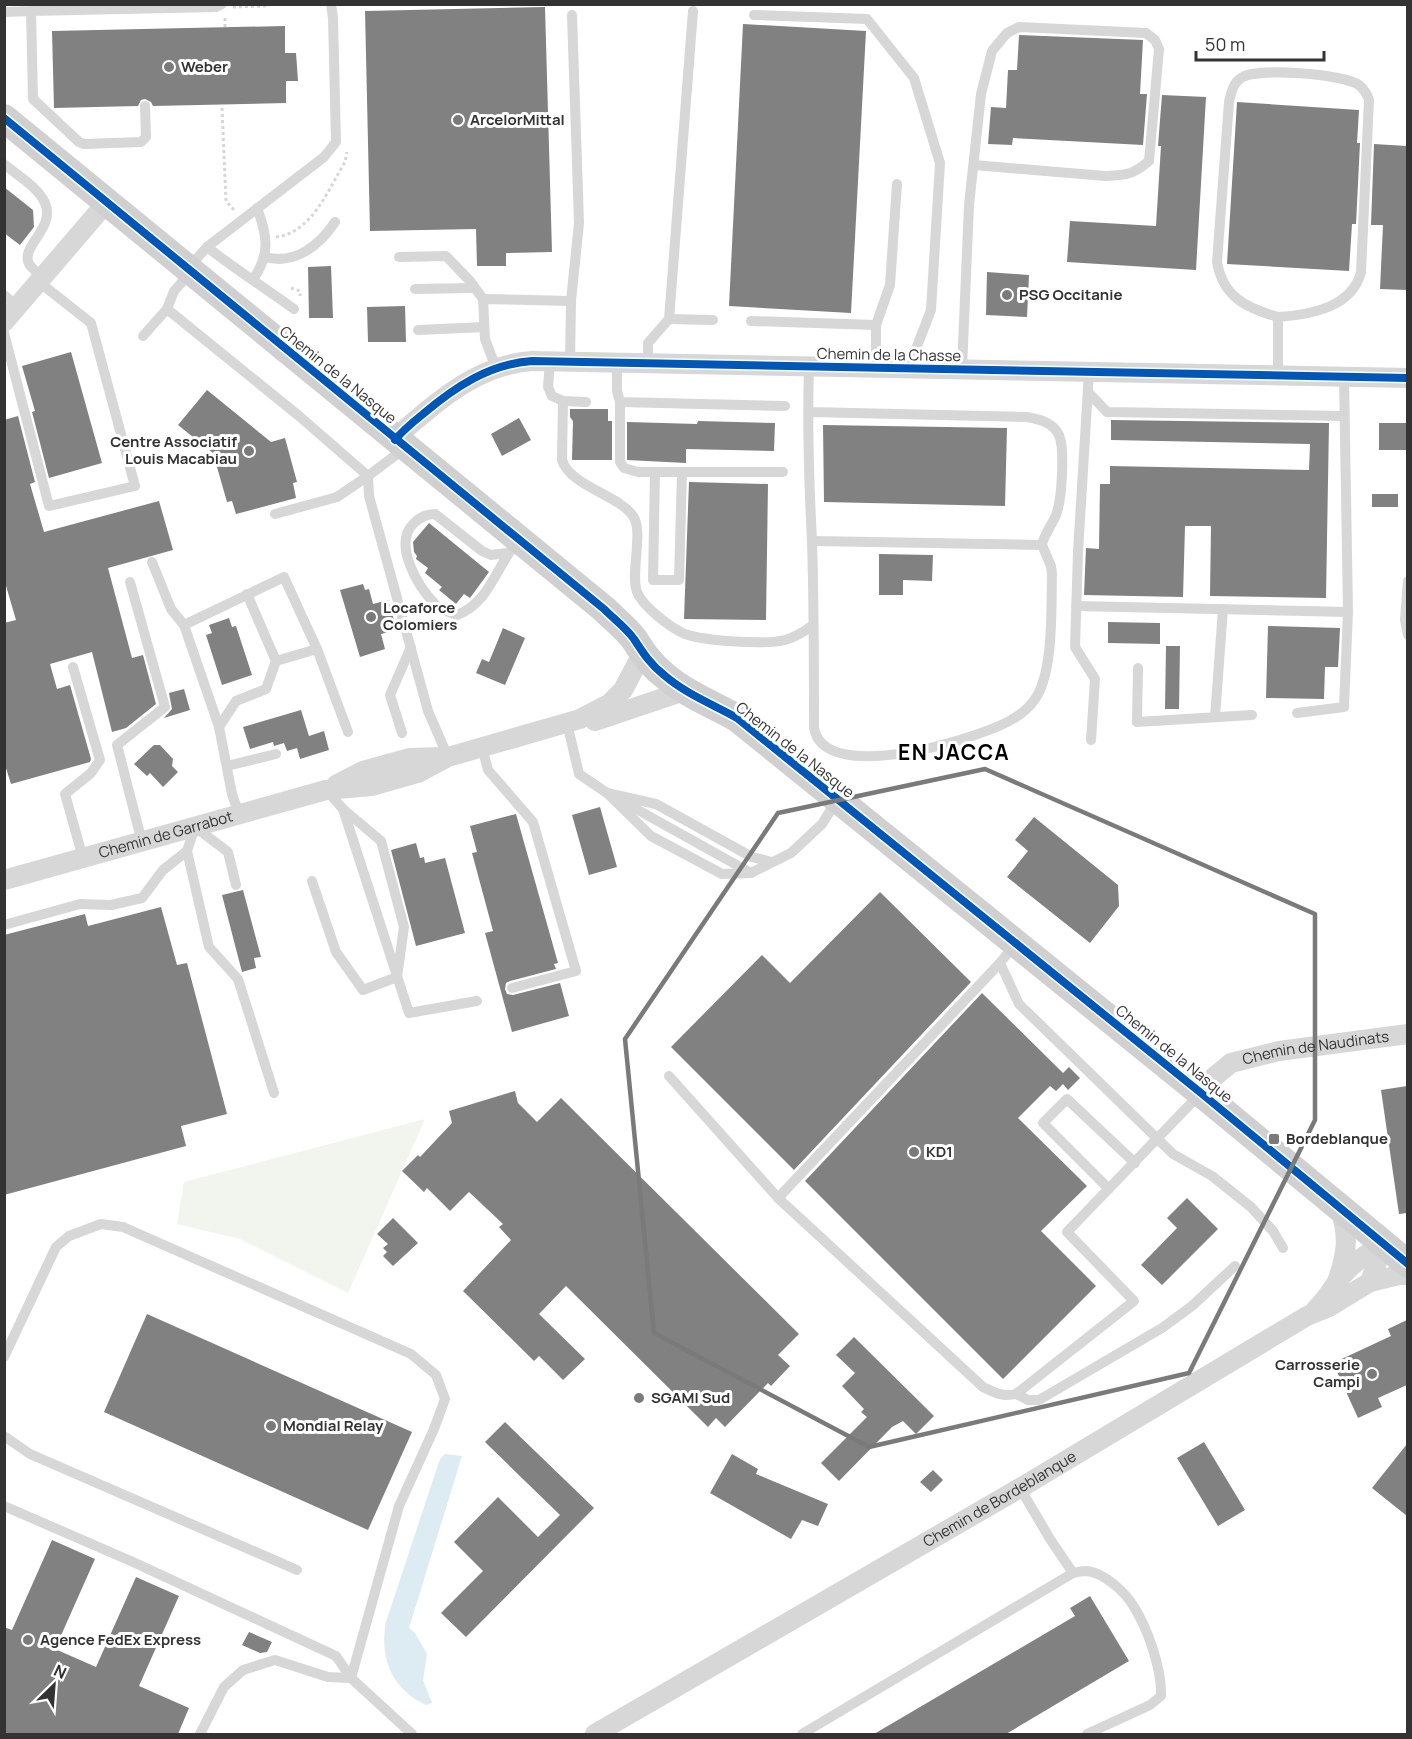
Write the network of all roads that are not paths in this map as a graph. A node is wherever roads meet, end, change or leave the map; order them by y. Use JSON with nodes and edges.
{"nodes":[{"id":1,"x":222,"y":4,"type":"edge"},
{"id":2,"x":331,"y":4,"type":"edge"},
{"id":3,"x":159,"y":7,"type":"edge"},
{"id":4,"x":31,"y":11,"type":"junction"},
{"id":5,"x":693,"y":11,"type":"dead end"},
{"id":6,"x":4,"y":12,"type":"edge"},
{"id":7,"x":572,"y":15,"type":"dead end"},
{"id":8,"x":754,"y":15,"type":"dead end"},
{"id":9,"x":145,"y":106,"type":"dead end"},
{"id":10,"x":4,"y":118,"type":"edge"},
{"id":11,"x":4,"y":164,"type":"edge"},
{"id":12,"x":974,"y":165,"type":"junction"},
{"id":13,"x":897,"y":184,"type":"dead end"},
{"id":14,"x":107,"y":202,"type":"junction"},
{"id":15,"x":257,"y":208,"type":"junction"},
{"id":16,"x":335,"y":222,"type":"dead end"},
{"id":17,"x":207,"y":247,"type":"junction"},
{"id":18,"x":399,"y":256,"type":"dead end"},
{"id":19,"x":265,"y":257,"type":"junction"},
{"id":20,"x":189,"y":270,"type":"junction"},
{"id":21,"x":41,"y":279,"type":"junction"},
{"id":22,"x":253,"y":279,"type":"junction"},
{"id":23,"x":473,"y":288,"type":"junction"},
{"id":24,"x":415,"y":289,"type":"dead end"},
{"id":25,"x":483,"y":299,"type":"junction"},
{"id":26,"x":11,"y":301,"type":"edge"},
{"id":27,"x":571,"y":301,"type":"junction"},
{"id":28,"x":167,"y":309,"type":"junction"},
{"id":29,"x":294,"y":309,"type":"dead end"},
{"id":30,"x":1278,"y":316,"type":"junction"},
{"id":31,"x":669,"y":319,"type":"junction"},
{"id":32,"x":713,"y":320,"type":"dead end"},
{"id":33,"x":4,"y":321,"type":"edge"},
{"id":34,"x":751,"y":321,"type":"dead end"},
{"id":35,"x":876,"y":325,"type":"junction"},
{"id":36,"x":484,"y":327,"type":"junction"},
{"id":37,"x":418,"y":330,"type":"dead end"},
{"id":38,"x":4,"y":333,"type":"edge"},
{"id":39,"x":143,"y":336,"type":"dead end"},
{"id":40,"x":550,"y":362,"type":"junction"},
{"id":41,"x":570,"y":362,"type":"junction"},
{"id":42,"x":617,"y":363,"type":"junction"},
{"id":43,"x":648,"y":364,"type":"junction"},
{"id":44,"x":809,"y":367,"type":"junction"},
{"id":45,"x":496,"y":368,"type":"junction"},
{"id":46,"x":876,"y":368,"type":"junction"},
{"id":47,"x":916,"y":368,"type":"junction"},
{"id":48,"x":962,"y":369,"type":"junction"},
{"id":49,"x":1278,"y":376,"type":"junction"},
{"id":50,"x":1344,"y":377,"type":"junction"},
{"id":51,"x":1407,"y":378,"type":"edge"},
{"id":52,"x":1089,"y":382,"type":"junction"},
{"id":53,"x":563,"y":401,"type":"junction"},
{"id":54,"x":586,"y":402,"type":"dead end"},
{"id":55,"x":620,"y":402,"type":"junction"},
{"id":56,"x":785,"y":406,"type":"dead end"},
{"id":57,"x":809,"y":412,"type":"junction"},
{"id":58,"x":1344,"y":416,"type":"junction"},
{"id":59,"x":400,"y":444,"type":"junction"},
{"id":60,"x":655,"y":472,"type":"junction"},
{"id":61,"x":682,"y":472,"type":"junction"},
{"id":62,"x":783,"y":472,"type":"dead end"},
{"id":63,"x":368,"y":476,"type":"junction"},
{"id":64,"x":275,"y":514,"type":"dead end"},
{"id":65,"x":812,"y":541,"type":"junction"},
{"id":66,"x":1042,"y":544,"type":"junction"},
{"id":67,"x":513,"y":547,"type":"junction"},
{"id":68,"x":152,"y":562,"type":"dead end"},
{"id":69,"x":1407,"y":581,"type":"edge"},
{"id":70,"x":130,"y":582,"type":"dead end"},
{"id":71,"x":247,"y":594,"type":"junction"},
{"id":72,"x":1076,"y":606,"type":"junction"},
{"id":73,"x":1223,"y":609,"type":"junction"},
{"id":74,"x":1348,"y":612,"type":"junction"},
{"id":75,"x":184,"y":625,"type":"junction"},
{"id":76,"x":813,"y":625,"type":"junction"},
{"id":77,"x":1407,"y":635,"type":"edge"},
{"id":78,"x":411,"y":647,"type":"junction"},
{"id":79,"x":317,"y":650,"type":"junction"},
{"id":80,"x":642,"y":654,"type":"junction"},
{"id":81,"x":276,"y":661,"type":"junction"},
{"id":82,"x":73,"y":667,"type":"dead end"},
{"id":83,"x":1138,"y":668,"type":"dead end"},
{"id":84,"x":684,"y":691,"type":"junction"},
{"id":85,"x":1297,"y":713,"type":"dead end"},
{"id":86,"x":1252,"y":715,"type":"dead end"},
{"id":87,"x":1215,"y":717,"type":"junction"},
{"id":88,"x":574,"y":721,"type":"junction"},
{"id":89,"x":219,"y":727,"type":"junction"},
{"id":90,"x":348,"y":732,"type":"dead end"},
{"id":91,"x":402,"y":733,"type":"dead end"},
{"id":92,"x":1090,"y":740,"type":"dead end"},
{"id":93,"x":482,"y":747,"type":"junction"},
{"id":94,"x":276,"y":754,"type":"dead end"},
{"id":95,"x":447,"y":756,"type":"junction"},
{"id":96,"x":227,"y":766,"type":"junction"},
{"id":97,"x":326,"y":790,"type":"junction"},
{"id":98,"x":606,"y":793,"type":"junction"},
{"id":99,"x":837,"y":800,"type":"junction"},
{"id":100,"x":343,"y":808,"type":"junction"},
{"id":101,"x":239,"y":814,"type":"junction"},
{"id":102,"x":195,"y":827,"type":"junction"},
{"id":103,"x":142,"y":842,"type":"junction"},
{"id":104,"x":187,"y":851,"type":"junction"},
{"id":105,"x":82,"y":858,"type":"junction"},
{"id":106,"x":772,"y":862,"type":"junction"},
{"id":107,"x":751,"y":873,"type":"junction"},
{"id":108,"x":4,"y":880,"type":"edge"},
{"id":109,"x":312,"y":881,"type":"dead end"},
{"id":110,"x":236,"y":885,"type":"dead end"},
{"id":111,"x":4,"y":925,"type":"edge"},
{"id":112,"x":1008,"y":953,"type":"junction"},
{"id":113,"x":397,"y":977,"type":"junction"},
{"id":114,"x":512,"y":988,"type":"dead end"},
{"id":115,"x":477,"y":1001,"type":"dead end"},
{"id":116,"x":1407,"y":1034,"type":"edge"},
{"id":117,"x":669,"y":1076,"type":"dead end"},
{"id":118,"x":274,"y":1093,"type":"dead end"},
{"id":119,"x":1201,"y":1093,"type":"junction"},
{"id":120,"x":1158,"y":1140,"type":"junction"},
{"id":121,"x":1135,"y":1163,"type":"junction"},
{"id":122,"x":1109,"y":1189,"type":"junction"},
{"id":123,"x":778,"y":1198,"type":"junction"},
{"id":124,"x":1340,"y":1209,"type":"junction"},
{"id":125,"x":1383,"y":1245,"type":"junction"},
{"id":126,"x":1283,"y":1248,"type":"dead end"},
{"id":127,"x":1407,"y":1264,"type":"edge"},
{"id":128,"x":1235,"y":1266,"type":"dead end"},
{"id":129,"x":1407,"y":1275,"type":"edge"},
{"id":130,"x":1338,"y":1281,"type":"junction"},
{"id":131,"x":1370,"y":1282,"type":"junction"},
{"id":132,"x":1307,"y":1316,"type":"junction"},
{"id":133,"x":4,"y":1357,"type":"edge"},
{"id":134,"x":1016,"y":1394,"type":"junction"},
{"id":135,"x":4,"y":1436,"type":"edge"},
{"id":136,"x":1020,"y":1488,"type":"junction"},
{"id":137,"x":4,"y":1506,"type":"edge"},
{"id":138,"x":297,"y":1570,"type":"dead end"},
{"id":139,"x":1073,"y":1573,"type":"junction"},
{"id":140,"x":351,"y":1678,"type":"junction"},
{"id":141,"x":200,"y":1734,"type":"edge"},
{"id":142,"x":412,"y":1734,"type":"edge"},
{"id":143,"x":595,"y":1734,"type":"edge"},
{"id":144,"x":802,"y":1734,"type":"edge"},
{"id":145,"x":1087,"y":1734,"type":"edge"}],
"edges":[{"from":1,"to":3,"type":"lane"},
{"from":2,"to":15,"type":"lane"},
{"from":3,"to":4,"type":"lane"},
{"from":4,"to":6,"type":"lane"},
{"from":4,"to":9,"type":"lane"},
{"from":5,"to":31,"type":"lane"},
{"from":7,"to":27,"type":"lane"},
{"from":8,"to":47,"type":"lane"},
{"from":10,"to":14,"type":"street","name":"Chemin de la Nasque"},
{"from":11,"to":21,"type":"lane"},
{"from":12,"to":12,"type":"lane"},
{"from":12,"to":48,"type":"lane"},
{"from":13,"to":35,"type":"lane"},
{"from":14,"to":20,"type":"street","name":"Chemin de la Nasque"},
{"from":14,"to":21,"type":"street"},
{"from":15,"to":17,"type":"lane"},
{"from":15,"to":19,"type":"lane"},
{"from":16,"to":19,"type":"lane"},
{"from":17,"to":20,"type":"lane"},
{"from":17,"to":22,"type":"lane"},
{"from":18,"to":23,"type":"lane"},
{"from":19,"to":22,"type":"lane"},
{"from":20,"to":28,"type":"lane"},
{"from":20,"to":59,"type":"street","name":"Chemin de la Nasque"},
{"from":21,"to":26,"type":"street"},
{"from":21,"to":38,"type":"lane"},
{"from":22,"to":29,"type":"lane"},
{"from":23,"to":24,"type":"lane"},
{"from":23,"to":25,"type":"lane"},
{"from":25,"to":27,"type":"lane"},
{"from":25,"to":36,"type":"lane"},
{"from":26,"to":33,"type":"street"},
{"from":27,"to":41,"type":"lane"},
{"from":28,"to":39,"type":"lane"},
{"from":28,"to":63,"type":"lane"},
{"from":30,"to":30,"type":"lane"},
{"from":30,"to":49,"type":"lane"},
{"from":31,"to":32,"type":"lane"},
{"from":31,"to":43,"type":"lane"},
{"from":34,"to":35,"type":"lane"},
{"from":35,"to":46,"type":"lane"},
{"from":36,"to":37,"type":"lane"},
{"from":36,"to":45,"type":"lane"},
{"from":40,"to":41,"type":"street","name":"Chemin de la Chasse"},
{"from":40,"to":45,"type":"street","name":"Chemin de la Chasse"},
{"from":40,"to":53,"type":"lane"},
{"from":41,"to":42,"type":"street","name":"Chemin de la Chasse"},
{"from":42,"to":43,"type":"street","name":"Chemin de la Chasse"},
{"from":42,"to":55,"type":"lane"},
{"from":43,"to":44,"type":"street","name":"Chemin de la Chasse"},
{"from":44,"to":46,"type":"street","name":"Chemin de la Chasse"},
{"from":44,"to":57,"type":"lane"},
{"from":45,"to":59,"type":"street","name":"Chemin de la Chasse"},
{"from":46,"to":47,"type":"street","name":"Chemin de la Chasse"},
{"from":47,"to":48,"type":"street","name":"Chemin de la Chasse"},
{"from":48,"to":52,"type":"street","name":"Chemin de la Chasse"},
{"from":49,"to":50,"type":"street","name":"Chemin de la Chasse"},
{"from":49,"to":52,"type":"street","name":"Chemin de la Chasse"},
{"from":50,"to":51,"type":"street","name":"Chemin de la Chasse"},
{"from":50,"to":58,"type":"lane"},
{"from":52,"to":58,"type":"lane"},
{"from":52,"to":72,"type":"lane"},
{"from":53,"to":54,"type":"lane"},
{"from":53,"to":76,"type":"lane"},
{"from":55,"to":56,"type":"lane"},
{"from":55,"to":60,"type":"lane"},
{"from":57,"to":65,"type":"lane"},
{"from":57,"to":66,"type":"lane"},
{"from":58,"to":74,"type":"lane"},
{"from":59,"to":63,"type":"lane"},
{"from":59,"to":67,"type":"street","name":"Chemin de la Nasque"},
{"from":60,"to":61,"type":"lane"},
{"from":60,"to":61,"type":"lane"},
{"from":61,"to":62,"type":"lane"},
{"from":63,"to":64,"type":"lane"},
{"from":63,"to":78,"type":"lane"},
{"from":65,"to":66,"type":"lane"},
{"from":65,"to":76,"type":"lane"},
{"from":66,"to":76,"type":"lane"},
{"from":67,"to":67,"type":"lane"},
{"from":67,"to":80,"type":"street","name":"Chemin de la Nasque"},
{"from":68,"to":75,"type":"lane"},
{"from":69,"to":77,"type":"lane"},
{"from":70,"to":103,"type":"lane"},
{"from":71,"to":75,"type":"lane"},
{"from":71,"to":79,"type":"lane"},
{"from":71,"to":81,"type":"lane"},
{"from":72,"to":73,"type":"lane"},
{"from":72,"to":92,"type":"lane"},
{"from":73,"to":74,"type":"lane"},
{"from":73,"to":87,"type":"lane"},
{"from":74,"to":85,"type":"lane"},
{"from":75,"to":89,"type":"lane"},
{"from":78,"to":91,"type":"lane"},
{"from":78,"to":95,"type":"lane"},
{"from":79,"to":81,"type":"lane"},
{"from":79,"to":90,"type":"lane"},
{"from":80,"to":84,"type":"street","name":"Chemin de la Nasque"},
{"from":80,"to":88,"type":"street","name":"Chemin de Garrabot"},
{"from":81,"to":89,"type":"lane"},
{"from":82,"to":105,"type":"lane"},
{"from":83,"to":87,"type":"lane"},
{"from":84,"to":88,"type":"street","name":"Chemin de Garrabot"},
{"from":84,"to":99,"type":"street","name":"Chemin de la Nasque"},
{"from":86,"to":87,"type":"lane"},
{"from":88,"to":93,"type":"street","name":"Chemin de Garrabot"},
{"from":88,"to":98,"type":"lane"},
{"from":89,"to":96,"type":"lane"},
{"from":93,"to":95,"type":"street","name":"Chemin de Garrabot"},
{"from":93,"to":114,"type":"lane"},
{"from":94,"to":96,"type":"lane"},
{"from":95,"to":97,"type":"street","name":"Chemin de Garrabot"},
{"from":96,"to":101,"type":"lane"},
{"from":97,"to":100,"type":"lane"},
{"from":97,"to":101,"type":"street","name":"Chemin de Garrabot"},
{"from":98,"to":106,"type":"lane"},
{"from":98,"to":107,"type":"lane"},
{"from":98,"to":107,"type":"lane"},
{"from":99,"to":106,"type":"lane"},
{"from":99,"to":112,"type":"street","name":"Chemin de la Nasque"},
{"from":100,"to":113,"type":"lane"},
{"from":100,"to":113,"type":"lane"},
{"from":101,"to":102,"type":"street","name":"Chemin de Garrabot"},
{"from":102,"to":103,"type":"street","name":"Chemin de Garrabot"},
{"from":102,"to":104,"type":"lane"},
{"from":102,"to":110,"type":"lane"},
{"from":103,"to":105,"type":"street","name":"Chemin de Garrabot"},
{"from":104,"to":111,"type":"lane"},
{"from":104,"to":118,"type":"lane"},
{"from":105,"to":108,"type":"street","name":"Chemin de Garrabot"},
{"from":106,"to":107,"type":"lane"},
{"from":109,"to":113,"type":"lane"},
{"from":112,"to":119,"type":"street","name":"Chemin de la Nasque"},
{"from":112,"to":120,"type":"lane"},
{"from":112,"to":123,"type":"lane"},
{"from":113,"to":115,"type":"lane"},
{"from":116,"to":119,"type":"street","name":"Chemin de Naudinats"},
{"from":117,"to":123,"type":"lane"},
{"from":119,"to":120,"type":"lane"},
{"from":119,"to":124,"type":"street","name":"Chemin de la Nasque"},
{"from":120,"to":121,"type":"lane"},
{"from":120,"to":126,"type":"lane"},
{"from":121,"to":122,"type":"lane"},
{"from":121,"to":122,"type":"lane"},
{"from":122,"to":134,"type":"lane"},
{"from":123,"to":134,"type":"lane"},
{"from":124,"to":125,"type":"street","name":"Chemin de la Nasque"},
{"from":124,"to":130,"type":"street"},
{"from":125,"to":127,"type":"street","name":"Chemin de la Nasque"},
{"from":125,"to":130,"type":"street"},
{"from":125,"to":131,"type":"street"},
{"from":128,"to":134,"type":"lane"},
{"from":129,"to":131,"type":"street","name":"Chemin de Bordeblanque"},
{"from":130,"to":132,"type":"street"},
{"from":131,"to":132,"type":"street","name":"Chemin de Bordeblanque"},
{"from":132,"to":136,"type":"street","name":"Chemin de Bordeblanque"},
{"from":133,"to":140,"type":"lane"},
{"from":135,"to":138,"type":"lane"},
{"from":136,"to":139,"type":"lane"},
{"from":136,"to":143,"type":"street","name":"Chemin de Bordeblanque"},
{"from":137,"to":140,"type":"lane"},
{"from":139,"to":144,"type":"lane"},
{"from":139,"to":145,"type":"lane"},
{"from":140,"to":141,"type":"lane"},
{"from":140,"to":142,"type":"lane"}]}
